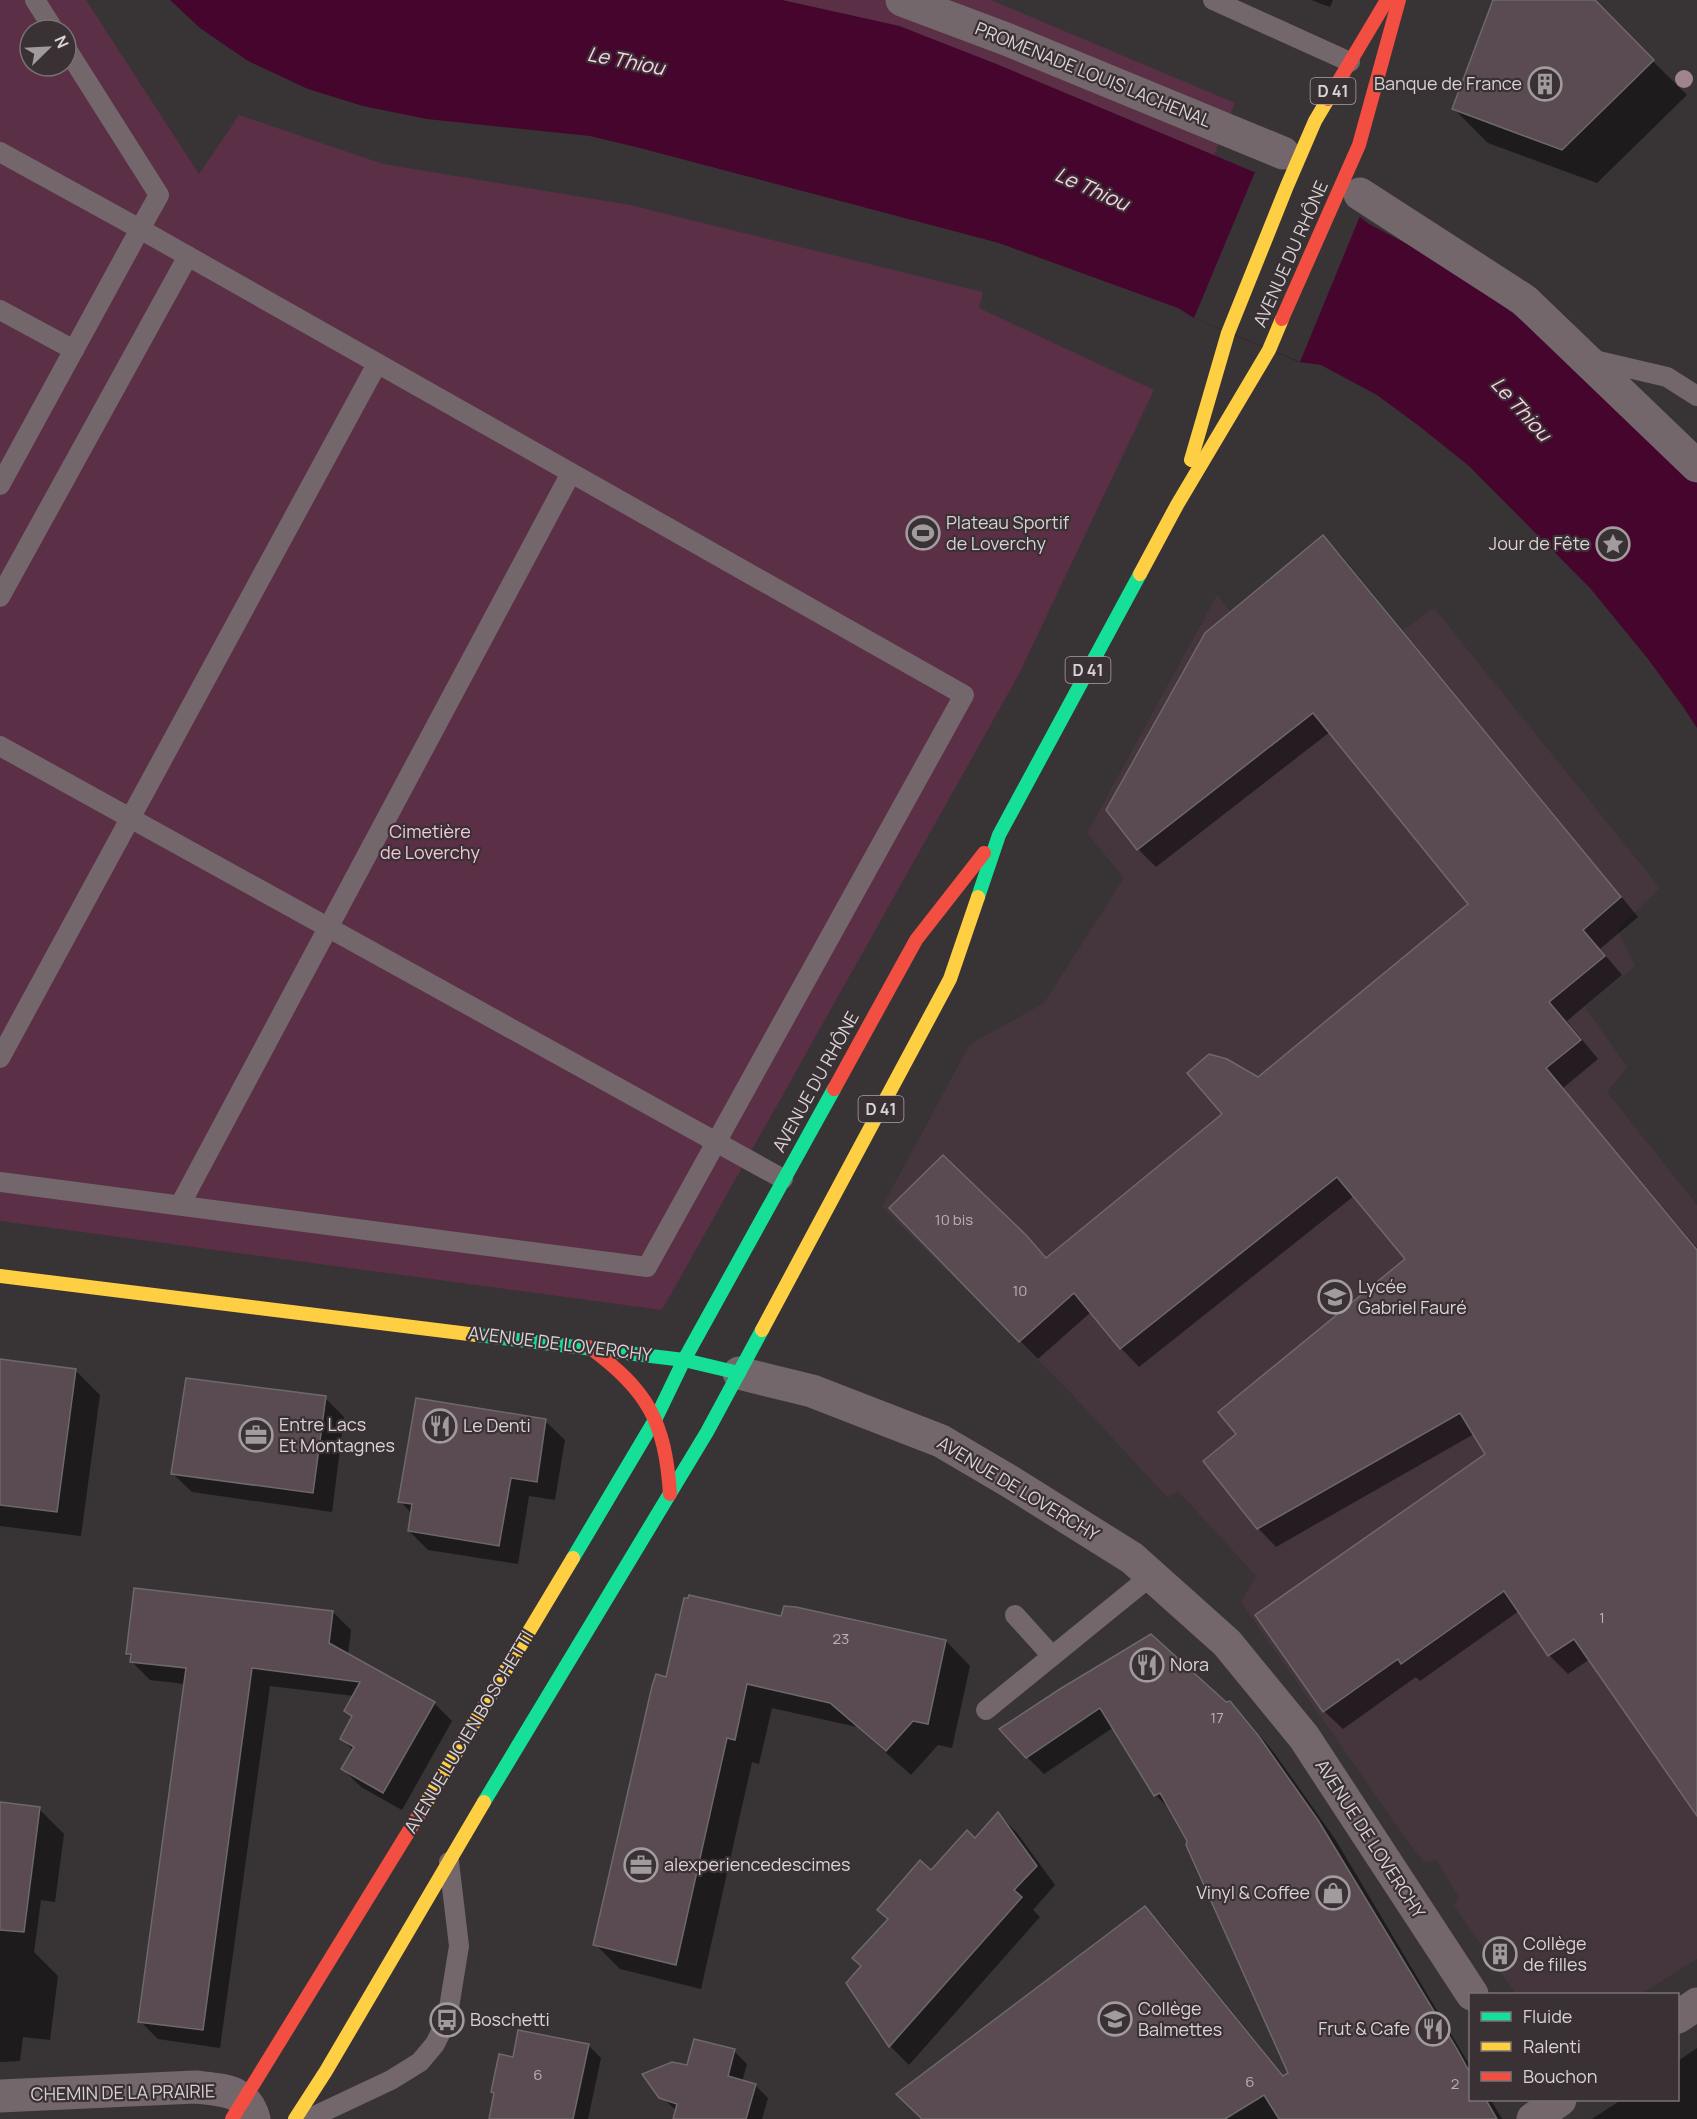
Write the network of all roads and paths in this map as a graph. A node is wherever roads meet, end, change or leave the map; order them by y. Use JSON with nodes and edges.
{"nodes":[{"id":1,"x":35,"y":0,"type":"edge"},
{"id":2,"x":902,"y":0,"type":"edge"},
{"id":3,"x":1213,"y":0,"type":"edge"},
{"id":4,"x":1387,"y":0,"type":"edge"},
{"id":5,"x":1399,"y":0,"type":"edge"},
{"id":6,"x":46,"y":18,"type":"edge"},
{"id":7,"x":1350,"y":62,"type":"junction"},
{"id":8,"x":78,"y":67,"type":"edge"},
{"id":9,"x":0,"y":152,"type":"edge"},
{"id":10,"x":1283,"y":153,"type":"dead end"},
{"id":11,"x":1346,"y":200,"type":"junction"},
{"id":12,"x":140,"y":229,"type":"junction"},
{"id":13,"x":188,"y":256,"type":"junction"},
{"id":14,"x":0,"y":310,"type":"edge"},
{"id":15,"x":74,"y":350,"type":"junction"},
{"id":16,"x":1584,"y":358,"type":"junction"},
{"id":17,"x":377,"y":364,"type":"junction"},
{"id":18,"x":1697,"y":396,"type":"edge"},
{"id":19,"x":1697,"y":466,"type":"edge"},
{"id":20,"x":571,"y":473,"type":"junction"},
{"id":21,"x":3,"y":474,"type":"edge"},
{"id":22,"x":1177,"y":505,"type":"junction"},
{"id":23,"x":0,"y":597,"type":"edge"},
{"id":24,"x":0,"y":746,"type":"edge"},
{"id":25,"x":130,"y":818,"type":"junction"},
{"id":26,"x":999,"y":835,"type":"junction"},
{"id":27,"x":328,"y":927,"type":"junction"},
{"id":28,"x":0,"y":1058,"type":"edge"},
{"id":29,"x":716,"y":1142,"type":"junction"},
{"id":30,"x":783,"y":1179,"type":"junction"},
{"id":31,"x":0,"y":1182,"type":"edge"},
{"id":32,"x":180,"y":1205,"type":"junction"},
{"id":33,"x":0,"y":1275,"type":"edge"},
{"id":34,"x":589,"y":1347,"type":"junction"},
{"id":35,"x":684,"y":1360,"type":"junction"},
{"id":36,"x":739,"y":1373,"type":"junction"},
{"id":37,"x":656,"y":1418,"type":"junction"},
{"id":38,"x":670,"y":1494,"type":"junction"},
{"id":39,"x":1152,"y":1575,"type":"junction"},
{"id":40,"x":1015,"y":1616,"type":"dead end"},
{"id":41,"x":1052,"y":1656,"type":"junction"},
{"id":42,"x":986,"y":1710,"type":"dead end"},
{"id":43,"x":449,"y":1859,"type":"junction"},
{"id":44,"x":1471,"y":1993,"type":"edge"},
{"id":45,"x":1697,"y":2004,"type":"edge"},
{"id":46,"x":1679,"y":2016,"type":"edge"},
{"id":47,"x":0,"y":2096,"type":"edge"},
{"id":48,"x":243,"y":2112,"type":"edge"},
{"id":49,"x":295,"y":2119,"type":"edge"},
{"id":50,"x":308,"y":2119,"type":"edge"}],
"edges":[{"from":1,"to":6,"type":"lane"},
{"from":2,"to":10,"type":"street","name":"PROMENADE LOUIS LACHENAL"},
{"from":3,"to":7,"type":"lane"},
{"from":4,"to":7,"type":"main road","name":"AVENUE DU RHÔNE","number":"D 41"},
{"from":5,"to":11,"type":"main road","name":"AVENUE DU RHÔNE","number":"D 41"},
{"from":7,"to":22,"type":"main road","name":"AVENUE DU RHÔNE","number":"D 41"},
{"from":8,"to":12,"type":"lane"},
{"from":9,"to":12,"type":"lane"},
{"from":11,"to":16,"type":"street"},
{"from":11,"to":22,"type":"main road","name":"AVENUE DU RHÔNE","number":"D 41"},
{"from":12,"to":13,"type":"lane"},
{"from":12,"to":15,"type":"lane"},
{"from":13,"to":17,"type":"lane"},
{"from":13,"to":23,"type":"lane"},
{"from":14,"to":15,"type":"lane"},
{"from":15,"to":21,"type":"lane"},
{"from":16,"to":18,"type":"lane"},
{"from":16,"to":19,"type":"street"},
{"from":17,"to":20,"type":"lane"},
{"from":17,"to":25,"type":"lane"},
{"from":20,"to":27,"type":"lane"},
{"from":20,"to":29,"type":"lane"},
{"from":22,"to":26,"type":"main road","name":"AVENUE DU RHÔNE","number":"D 41"},
{"from":24,"to":25,"type":"lane"},
{"from":25,"to":27,"type":"lane"},
{"from":25,"to":28,"type":"lane"},
{"from":26,"to":30,"type":"main road","name":"AVENUE DU RHÔNE","number":"D 41"},
{"from":26,"to":36,"type":"main road","name":"AVENUE DU RHÔNE","number":"D 41"},
{"from":27,"to":29,"type":"lane"},
{"from":27,"to":32,"type":"lane"},
{"from":29,"to":30,"type":"lane"},
{"from":29,"to":32,"type":"lane"},
{"from":30,"to":35,"type":"main road","name":"AVENUE DU RHÔNE","number":"D 41"},
{"from":31,"to":32,"type":"lane"},
{"from":33,"to":34,"type":"main road","name":"AVENUE DE LOVERCHY"},
{"from":34,"to":35,"type":"main road","name":"AVENUE DE LOVERCHY"},
{"from":34,"to":37,"type":"main road"},
{"from":35,"to":36,"type":"main road","name":"AVENUE DE LOVERCHY"},
{"from":35,"to":37,"type":"main road","name":"AVENUE LUCIEN BOSCHETTI"},
{"from":36,"to":38,"type":"main road"},
{"from":36,"to":39,"type":"street","name":"AVENUE DE LOVERCHY"},
{"from":37,"to":38,"type":"main road"},
{"from":37,"to":48,"type":"main road","name":"AVENUE LUCIEN BOSCHETTI"},
{"from":38,"to":43,"type":"main road"},
{"from":39,"to":41,"type":"lane"},
{"from":39,"to":44,"type":"street","name":"AVENUE DE LOVERCHY"},
{"from":40,"to":41,"type":"lane"},
{"from":41,"to":42,"type":"lane"},
{"from":43,"to":49,"type":"main road"},
{"from":43,"to":50,"type":"lane"},
{"from":45,"to":46,"type":"street"},
{"from":47,"to":48,"type":"street","name":"CHEMIN DE LA PRAIRIE"}]}
